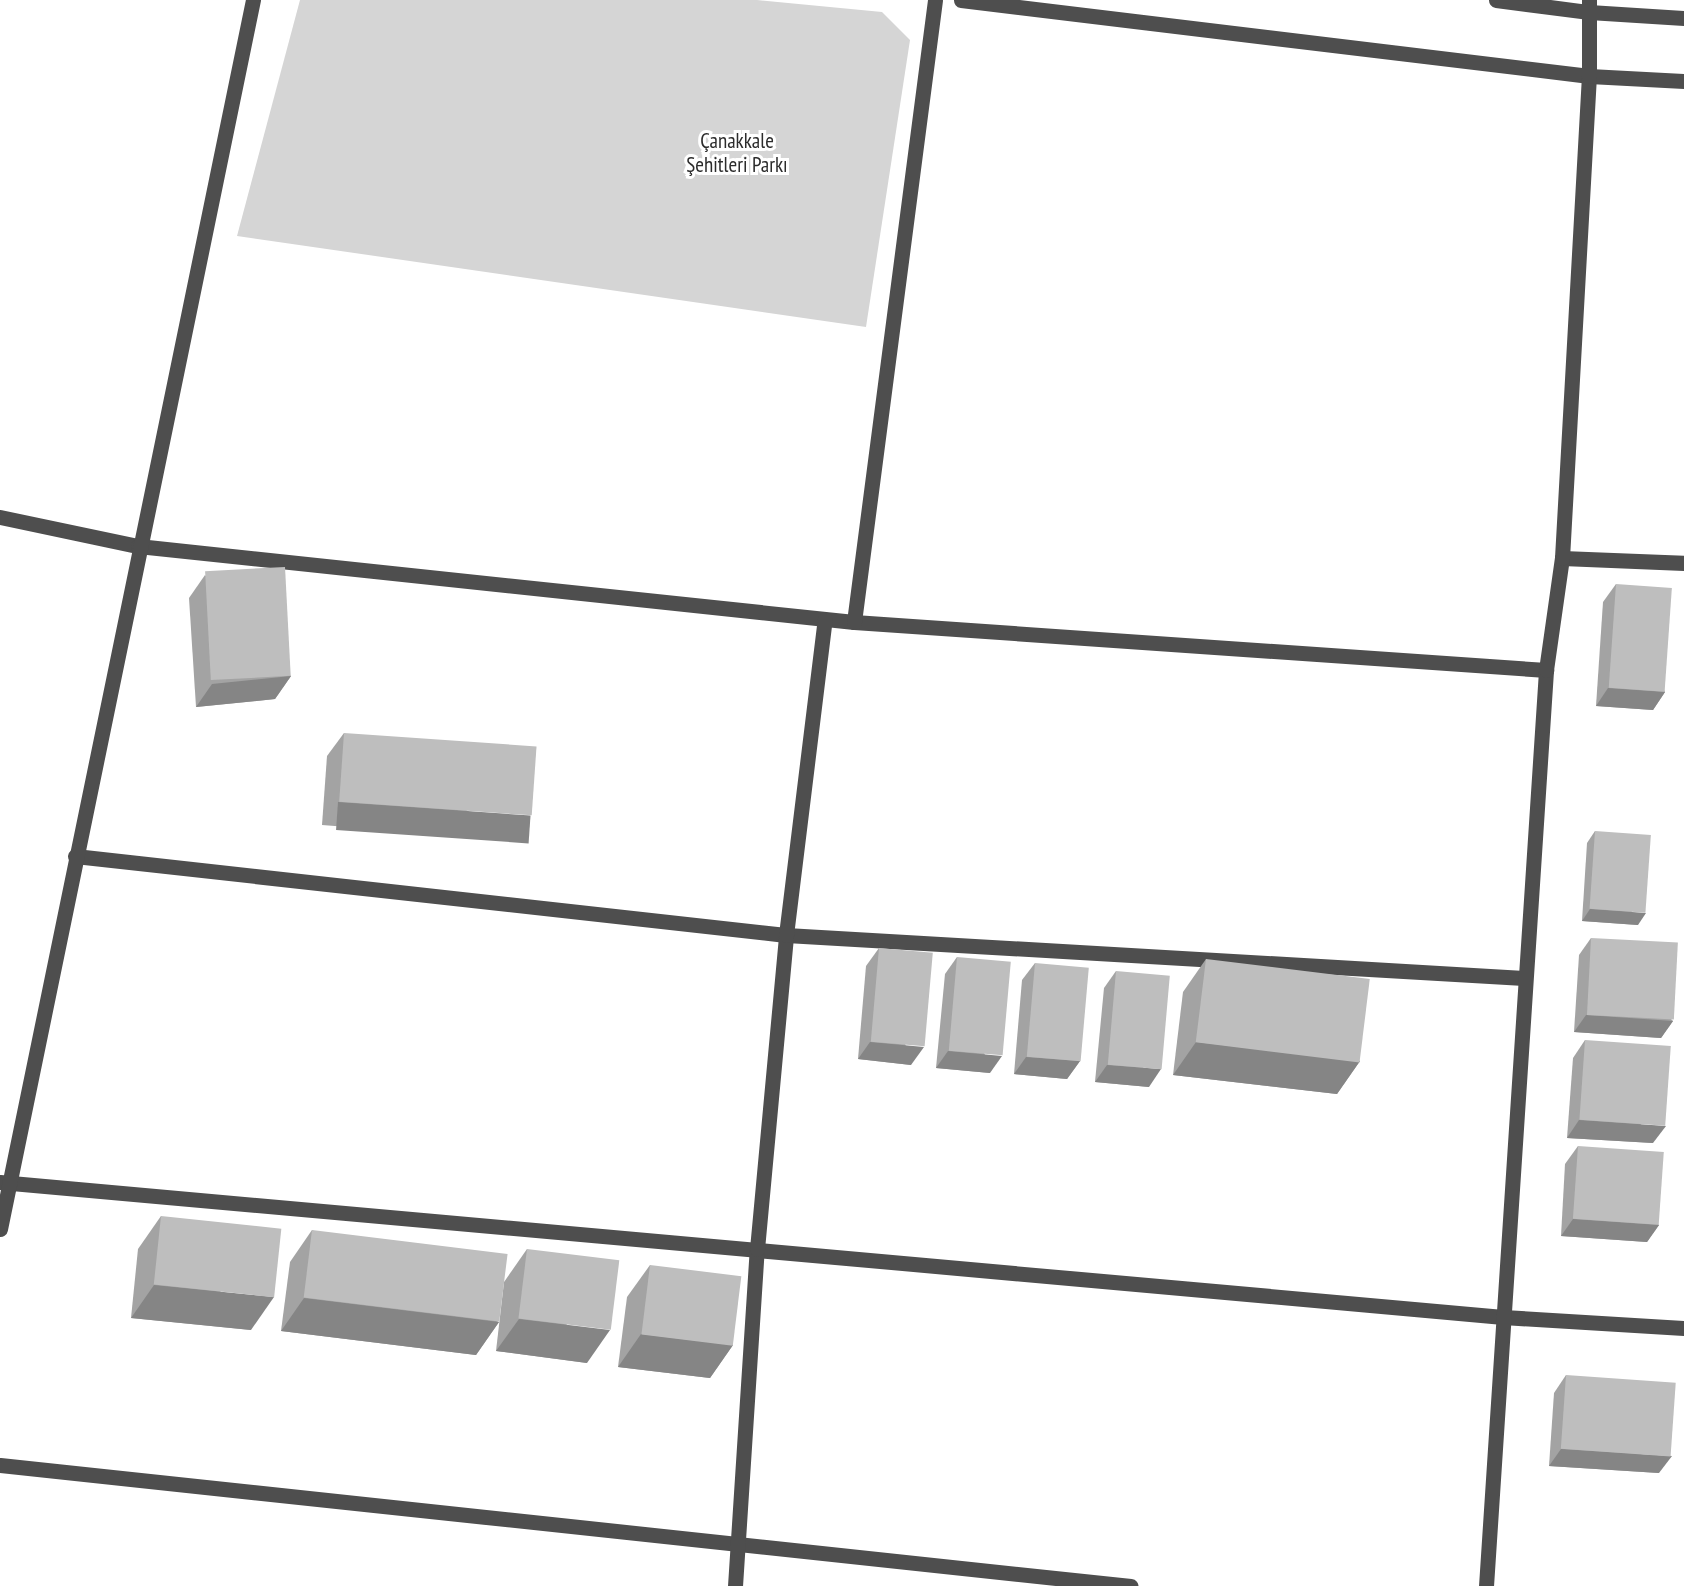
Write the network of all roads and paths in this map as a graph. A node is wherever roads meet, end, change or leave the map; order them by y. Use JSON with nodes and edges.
{"nodes":[{"id":1,"x":253,"y":0,"type":"edge"},
{"id":2,"x":935,"y":0,"type":"edge"},
{"id":3,"x":961,"y":0,"type":"edge"},
{"id":4,"x":1496,"y":0,"type":"edge"},
{"id":5,"x":1589,"y":6,"type":"edge"},
{"id":6,"x":1684,"y":18,"type":"edge"},
{"id":7,"x":1589,"y":76,"type":"junction"},
{"id":8,"x":1684,"y":81,"type":"edge"},
{"id":9,"x":0,"y":517,"type":"edge"},
{"id":10,"x":138,"y":546,"type":"junction"},
{"id":11,"x":1562,"y":558,"type":"junction"},
{"id":12,"x":1684,"y":563,"type":"edge"},
{"id":13,"x":825,"y":619,"type":"junction"},
{"id":14,"x":854,"y":622,"type":"junction"},
{"id":15,"x":1546,"y":670,"type":"junction"},
{"id":16,"x":75,"y":856,"type":"junction"},
{"id":17,"x":786,"y":935,"type":"junction"},
{"id":18,"x":1524,"y":978,"type":"junction"},
{"id":19,"x":5,"y":1182,"type":"edge"},
{"id":20,"x":0,"y":1229,"type":"edge"},
{"id":21,"x":757,"y":1249,"type":"junction"},
{"id":22,"x":1503,"y":1317,"type":"junction"},
{"id":23,"x":1684,"y":1328,"type":"edge"},
{"id":24,"x":0,"y":1465,"type":"edge"},
{"id":25,"x":738,"y":1542,"type":"junction"},
{"id":26,"x":735,"y":1586,"type":"edge"},
{"id":27,"x":1131,"y":1586,"type":"edge"},
{"id":28,"x":1486,"y":1586,"type":"edge"}],
"edges":[{"from":1,"to":10,"type":"street"},
{"from":2,"to":14,"type":"street"},
{"from":3,"to":7,"type":"street"},
{"from":4,"to":5,"type":"street"},
{"from":5,"to":6,"type":"street"},
{"from":5,"to":7,"type":"street"},
{"from":7,"to":8,"type":"street"},
{"from":7,"to":11,"type":"street"},
{"from":9,"to":10,"type":"street"},
{"from":10,"to":13,"type":"street"},
{"from":10,"to":16,"type":"street"},
{"from":11,"to":12,"type":"street"},
{"from":11,"to":15,"type":"street"},
{"from":13,"to":14,"type":"street"},
{"from":13,"to":17,"type":"street"},
{"from":14,"to":15,"type":"street"},
{"from":15,"to":18,"type":"street"},
{"from":16,"to":17,"type":"street"},
{"from":16,"to":19,"type":"street"},
{"from":17,"to":18,"type":"street"},
{"from":17,"to":21,"type":"street"},
{"from":18,"to":22,"type":"street"},
{"from":19,"to":20,"type":"street"},
{"from":19,"to":21,"type":"street"},
{"from":21,"to":22,"type":"street"},
{"from":21,"to":25,"type":"street"},
{"from":22,"to":23,"type":"street"},
{"from":22,"to":28,"type":"street"},
{"from":24,"to":25,"type":"street"},
{"from":25,"to":26,"type":"street"},
{"from":25,"to":27,"type":"street"}]}
